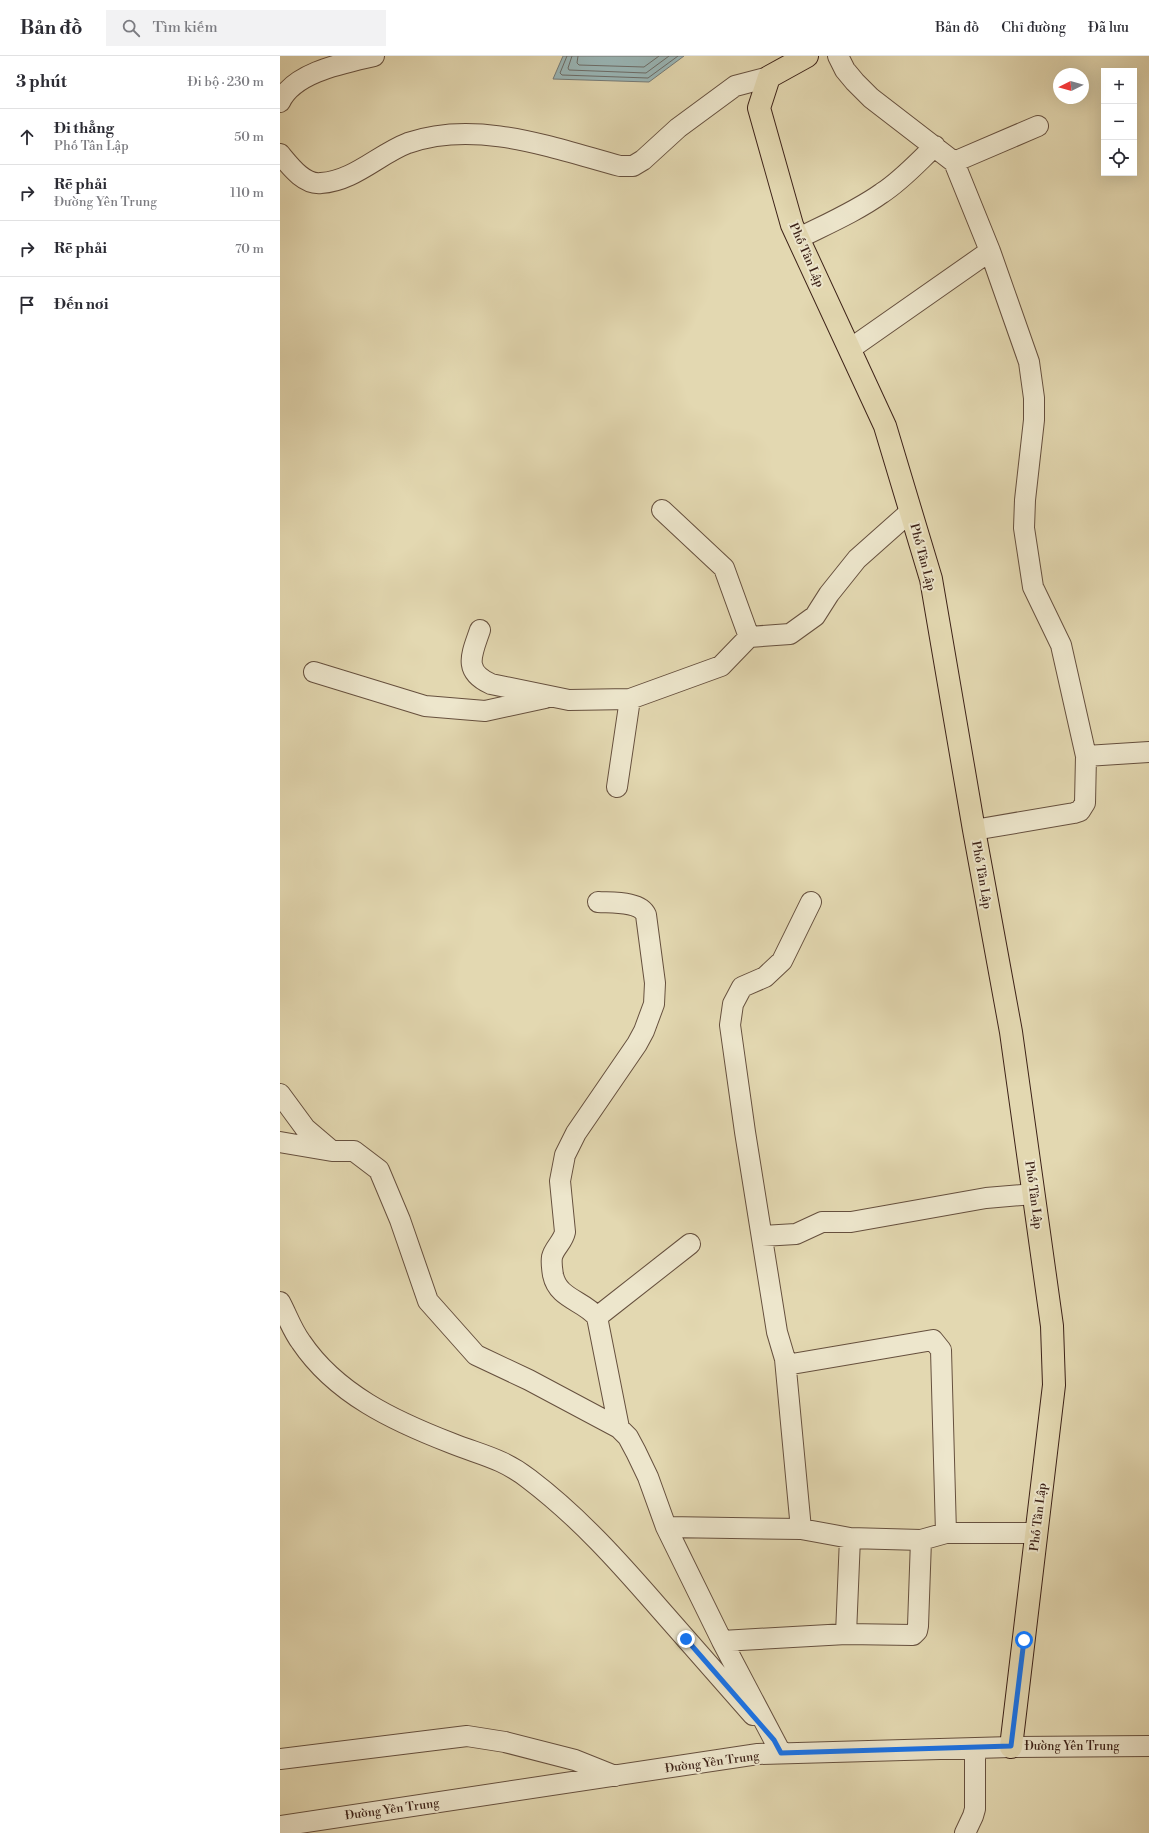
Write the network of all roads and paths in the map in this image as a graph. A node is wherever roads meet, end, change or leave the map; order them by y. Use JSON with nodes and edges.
{"nodes":[{"id":1,"x":374,"y":56,"type":"edge"},
{"id":2,"x":807,"y":56,"type":"edge"},
{"id":3,"x":838,"y":56,"type":"edge"},
{"id":4,"x":769,"y":76,"type":"junction"},
{"id":5,"x":280,"y":102,"type":"edge"},
{"id":6,"x":1038,"y":126,"type":"dead end"},
{"id":7,"x":934,"y":146,"type":"junction"},
{"id":8,"x":280,"y":154,"type":"edge"},
{"id":9,"x":954,"y":162,"type":"junction"},
{"id":10,"x":799,"y":238,"type":"junction"},
{"id":11,"x":990,"y":250,"type":"junction"},
{"id":12,"x":850,"y":349,"type":"junction"},
{"id":13,"x":662,"y":510,"type":"dead end"},
{"id":14,"x":911,"y":511,"type":"junction"},
{"id":15,"x":480,"y":630,"type":"dead end"},
{"id":16,"x":749,"y":637,"type":"junction"},
{"id":17,"x":314,"y":672,"type":"dead end"},
{"id":18,"x":550,"y":697,"type":"junction"},
{"id":19,"x":630,"y":699,"type":"junction"},
{"id":20,"x":1149,"y":752,"type":"edge"},
{"id":21,"x":1086,"y":756,"type":"junction"},
{"id":22,"x":617,"y":787,"type":"dead end"},
{"id":23,"x":974,"y":830,"type":"junction"},
{"id":24,"x":598,"y":902,"type":"dead end"},
{"id":25,"x":811,"y":902,"type":"dead end"},
{"id":26,"x":280,"y":1094,"type":"edge"},
{"id":27,"x":280,"y":1142,"type":"edge"},
{"id":28,"x":332,"y":1151,"type":"junction"},
{"id":29,"x":1034,"y":1194,"type":"junction"},
{"id":30,"x":762,"y":1236,"type":"junction"},
{"id":31,"x":690,"y":1244,"type":"dead end"},
{"id":32,"x":280,"y":1302,"type":"edge"},
{"id":33,"x":597,"y":1317,"type":"junction"},
{"id":34,"x":786,"y":1365,"type":"junction"},
{"id":35,"x":619,"y":1428,"type":"junction"},
{"id":36,"x":666,"y":1528,"type":"junction"},
{"id":37,"x":801,"y":1529,"type":"junction"},
{"id":38,"x":946,"y":1533,"type":"junction"},
{"id":39,"x":1036,"y":1533,"type":"junction"},
{"id":40,"x":850,"y":1538,"type":"junction"},
{"id":41,"x":922,"y":1540,"type":"junction"},
{"id":42,"x":846,"y":1634,"type":"junction"},
{"id":43,"x":722,"y":1641,"type":"junction"},
{"id":44,"x":1011,"y":1746,"type":"junction"},
{"id":45,"x":1149,"y":1746,"type":"edge"},
{"id":46,"x":778,"y":1747,"type":"junction"},
{"id":47,"x":975,"y":1749,"type":"junction"},
{"id":48,"x":280,"y":1759,"type":"edge"},
{"id":49,"x":615,"y":1776,"type":"junction"},
{"id":50,"x":280,"y":1826,"type":"edge"},
{"id":51,"x":965,"y":1833,"type":"edge"}],
"edges":[{"from":1,"to":5,"type":"street"},
{"from":2,"to":4,"type":"main road"},
{"from":3,"to":7,"type":"street"},
{"from":4,"to":8,"type":"street"},
{"from":4,"to":10,"type":"main road","name":"Phố Tân Lập"},
{"from":6,"to":9,"type":"street"},
{"from":7,"to":9,"type":"street"},
{"from":7,"to":10,"type":"street"},
{"from":9,"to":11,"type":"street"},
{"from":10,"to":12,"type":"main road","name":"Phố Tân Lập"},
{"from":11,"to":12,"type":"street"},
{"from":11,"to":21,"type":"street"},
{"from":12,"to":14,"type":"main road","name":"Phố Tân Lập"},
{"from":13,"to":16,"type":"street"},
{"from":14,"to":16,"type":"street"},
{"from":14,"to":23,"type":"main road","name":"Phố Tân Lập"},
{"from":15,"to":18,"type":"street"},
{"from":16,"to":19,"type":"street"},
{"from":17,"to":18,"type":"street"},
{"from":18,"to":19,"type":"street"},
{"from":19,"to":22,"type":"street"},
{"from":20,"to":21,"type":"street"},
{"from":21,"to":23,"type":"street"},
{"from":23,"to":29,"type":"main road","name":"Phố Tân Lập"},
{"from":24,"to":33,"type":"street"},
{"from":25,"to":30,"type":"street"},
{"from":26,"to":28,"type":"street"},
{"from":27,"to":28,"type":"street"},
{"from":28,"to":35,"type":"street"},
{"from":29,"to":30,"type":"street"},
{"from":29,"to":39,"type":"main road","name":"Phố Tân Lập"},
{"from":30,"to":34,"type":"street"},
{"from":31,"to":33,"type":"street"},
{"from":32,"to":46,"type":"street"},
{"from":33,"to":35,"type":"street"},
{"from":34,"to":37,"type":"street"},
{"from":34,"to":38,"type":"street"},
{"from":35,"to":36,"type":"street"},
{"from":36,"to":37,"type":"street"},
{"from":36,"to":43,"type":"street"},
{"from":37,"to":40,"type":"street"},
{"from":38,"to":39,"type":"street"},
{"from":38,"to":41,"type":"street"},
{"from":39,"to":44,"type":"main road","name":"Phố Tân Lập"},
{"from":40,"to":41,"type":"street"},
{"from":40,"to":42,"type":"street"},
{"from":41,"to":42,"type":"street"},
{"from":42,"to":43,"type":"street"},
{"from":43,"to":46,"type":"street"},
{"from":44,"to":45,"type":"street","name":"Đường Yên Trung"},
{"from":44,"to":47,"type":"street","name":"Đường Yên Trung"},
{"from":46,"to":47,"type":"street","name":"Đường Yên Trung"},
{"from":46,"to":49,"type":"street","name":"Đường Yên Trung"},
{"from":47,"to":51,"type":"street"},
{"from":48,"to":49,"type":"street"},
{"from":49,"to":50,"type":"street","name":"Đường Yên Trung"}]}
